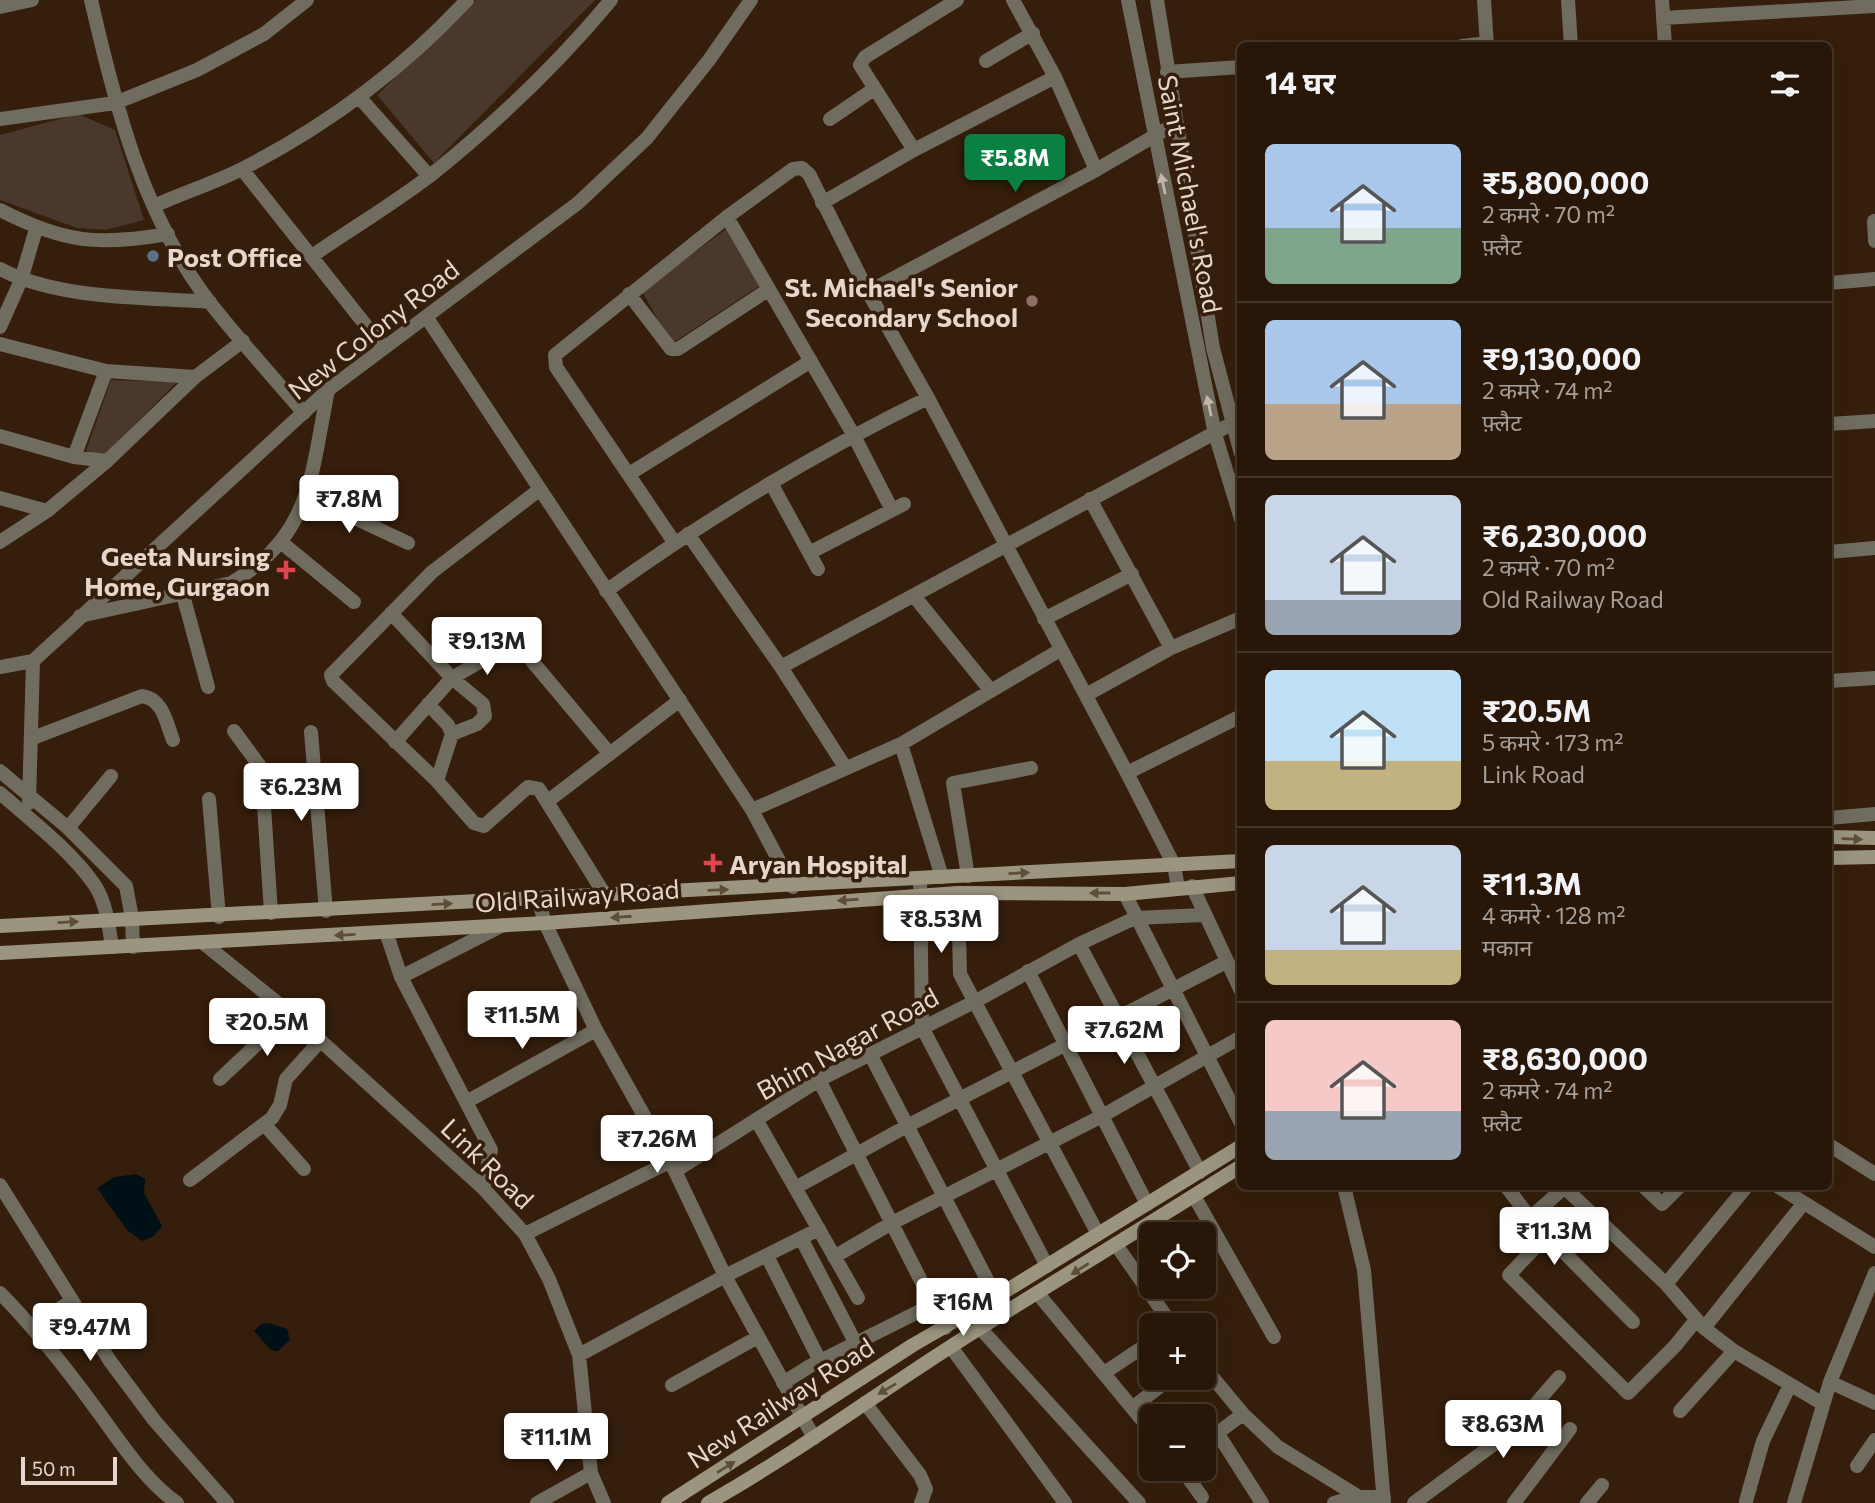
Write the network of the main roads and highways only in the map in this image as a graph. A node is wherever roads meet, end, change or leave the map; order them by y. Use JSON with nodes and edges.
{"nodes":[{"id":1,"x":1832,"y":838,"type":"edge"},
{"id":2,"x":1875,"y":838,"type":"edge"},
{"id":3,"x":1875,"y":857,"type":"edge"},
{"id":4,"x":1832,"y":858,"type":"edge"},
{"id":5,"x":1237,"y":861,"type":"edge"},
{"id":6,"x":1237,"y":883,"type":"edge"},
{"id":7,"x":0,"y":926,"type":"edge"},
{"id":8,"x":0,"y":953,"type":"edge"},
{"id":9,"x":1237,"y":1149,"type":"edge"},
{"id":10,"x":1237,"y":1169,"type":"edge"},
{"id":11,"x":668,"y":1503,"type":"edge"},
{"id":12,"x":708,"y":1503,"type":"edge"}],
"edges":[{"from":1,"to":2,"type":"main road","one_way":true},
{"from":3,"to":4,"type":"main road"},
{"from":7,"to":5,"type":"main road","name":"Old Railway Road","one_way":true},
{"from":6,"to":8,"type":"main road","name":"Old Railway Road","one_way":true},
{"from":11,"to":9,"type":"main road","name":"New Railway Road","one_way":true},
{"from":10,"to":12,"type":"main road","name":"New Railway Road","one_way":true}]}
